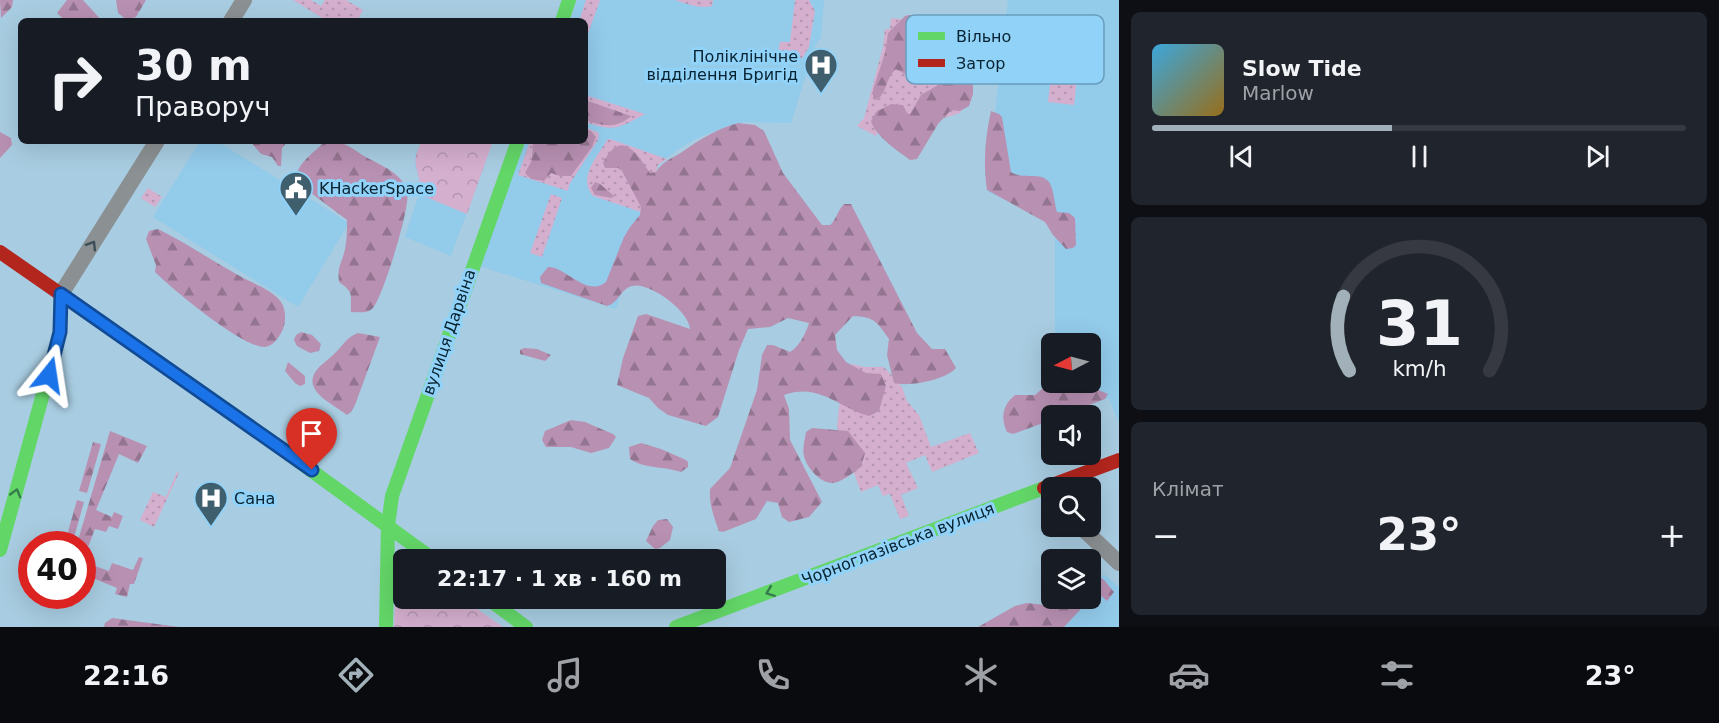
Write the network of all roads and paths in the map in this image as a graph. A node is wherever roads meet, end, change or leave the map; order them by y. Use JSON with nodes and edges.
{"nodes":[{"id":1,"x":244,"y":0,"type":"edge"},
{"id":2,"x":569,"y":0,"type":"edge"},
{"id":3,"x":233,"y":18,"type":"edge"},
{"id":4,"x":562,"y":18,"type":"edge"},
{"id":5,"x":155,"y":144,"type":"edge"},
{"id":6,"x":517,"y":144,"type":"edge"},
{"id":7,"x":0,"y":252,"type":"edge"},
{"id":8,"x":61,"y":294,"type":"junction"},
{"id":9,"x":1119,"y":460,"type":"edge"},
{"id":10,"x":1084,"y":477,"type":"edge"},
{"id":11,"x":1041,"y":497,"type":"edge"},
{"id":12,"x":388,"y":526,"type":"junction"},
{"id":13,"x":1092,"y":537,"type":"edge"},
{"id":14,"x":419,"y":549,"type":"edge"},
{"id":15,"x":0,"y":550,"type":"edge"},
{"id":16,"x":1119,"y":563,"type":"edge"},
{"id":17,"x":502,"y":609,"type":"edge"},
{"id":18,"x":386,"y":627,"type":"edge"},
{"id":19,"x":526,"y":627,"type":"edge"},
{"id":20,"x":676,"y":627,"type":"edge"}],
"edges":[{"from":1,"to":3,"type":"street"},
{"from":2,"to":4,"type":"street"},
{"from":8,"to":5,"type":"street","one_way":true},
{"from":6,"to":12,"type":"street","name":"вулиця Дарвіна"},
{"from":7,"to":8,"type":"street"},
{"from":8,"to":12,"type":"street"},
{"from":15,"to":8,"type":"street","one_way":true},
{"from":9,"to":10,"type":"street","name":"Чорноглазівська вулиця"},
{"from":11,"to":20,"type":"street","name":"Чорноглазівська вулиця","one_way":true},
{"from":12,"to":14,"type":"street"},
{"from":12,"to":18,"type":"street","name":"вулиця Дарвіна"},
{"from":13,"to":16,"type":"street"},
{"from":17,"to":19,"type":"street"}]}
